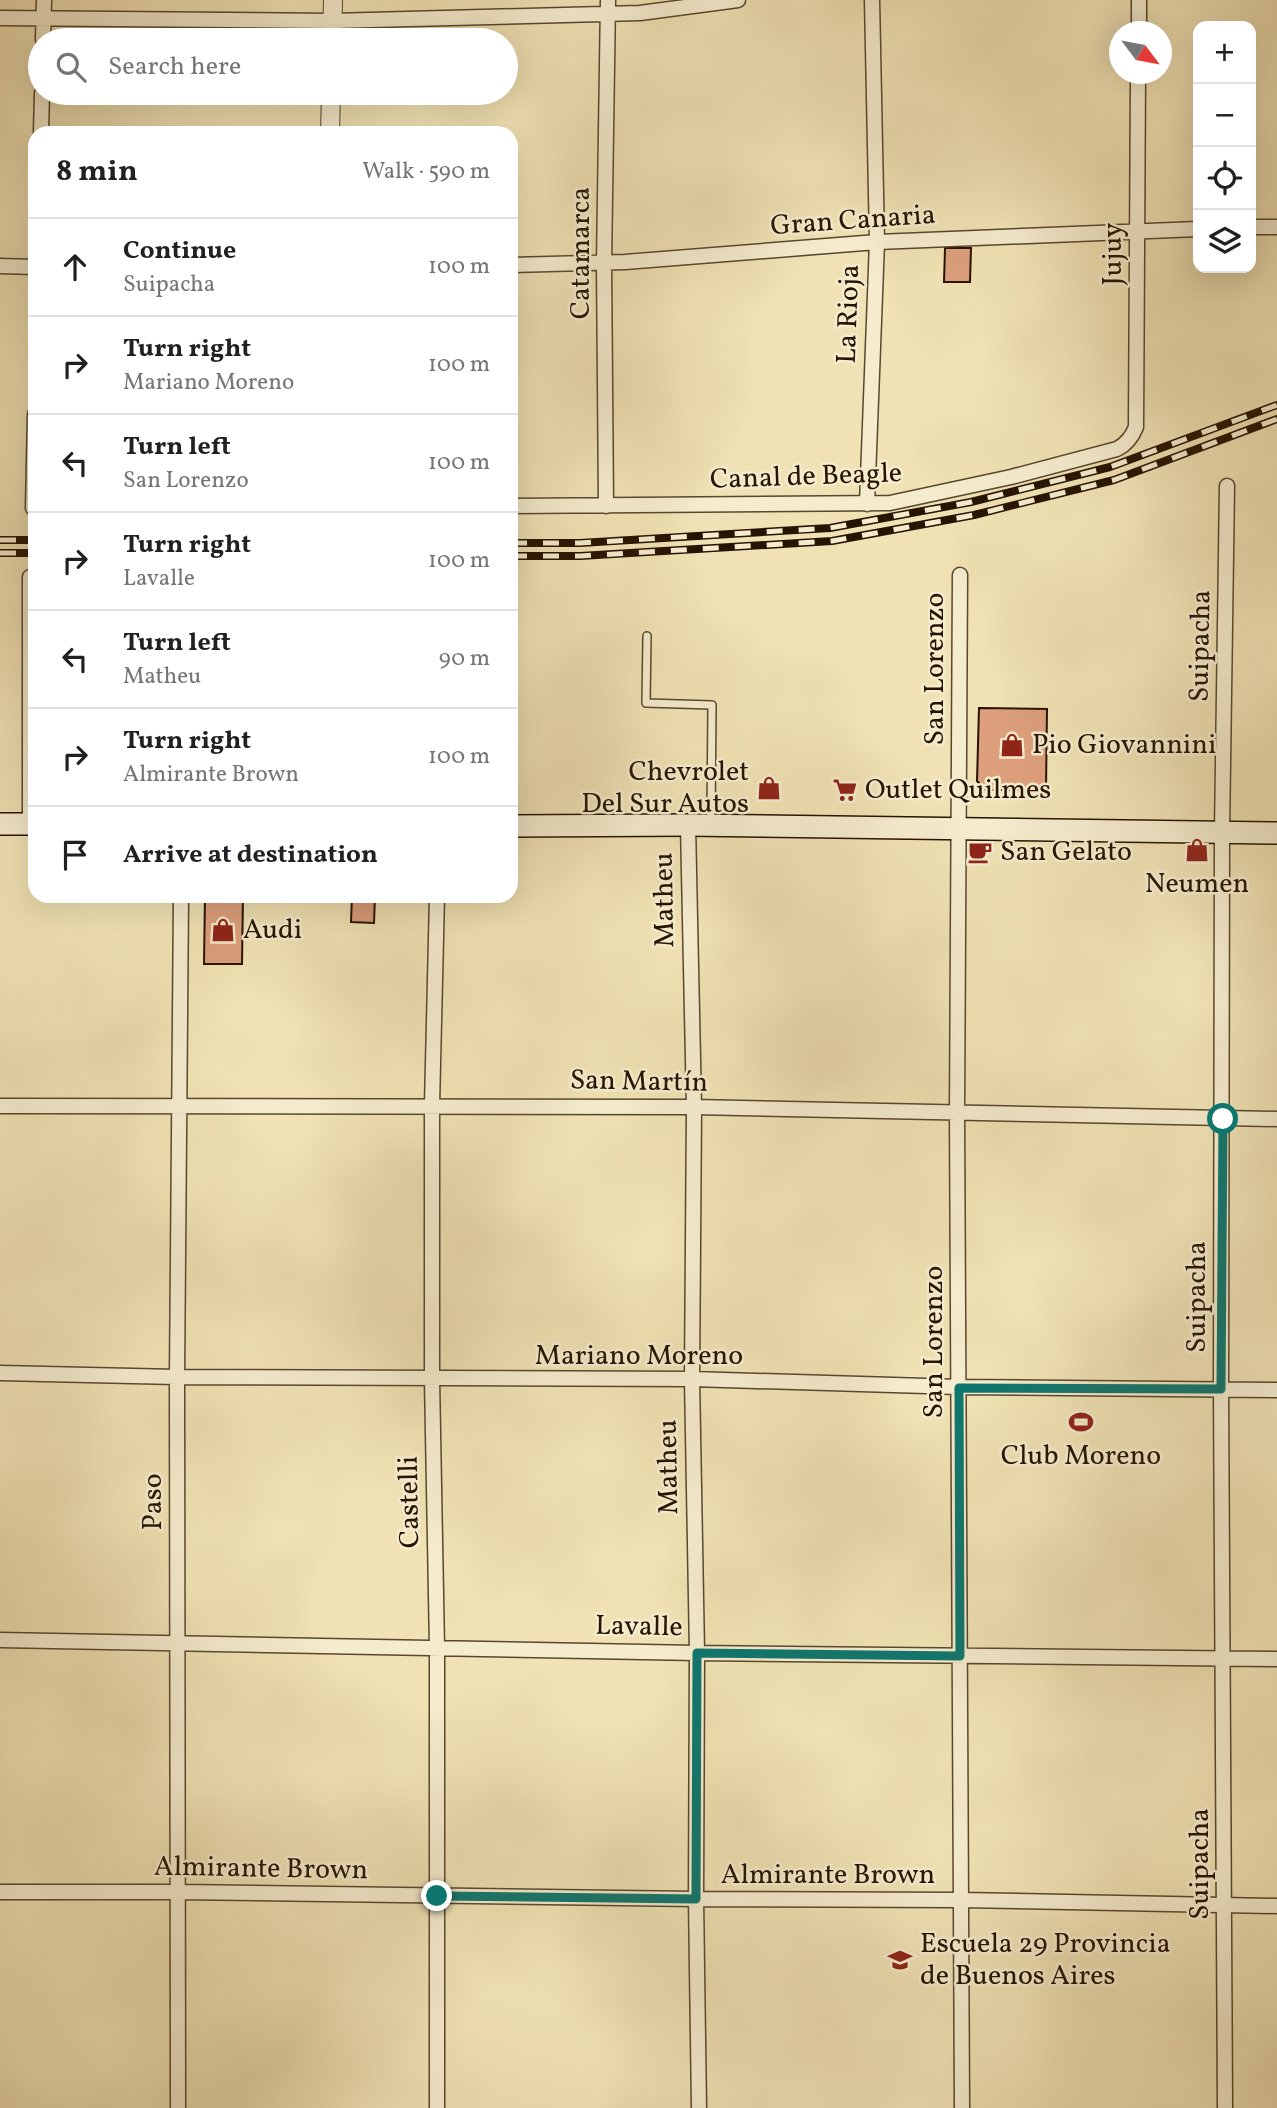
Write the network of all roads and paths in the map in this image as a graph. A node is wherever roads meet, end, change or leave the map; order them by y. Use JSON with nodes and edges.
{"nodes":[{"id":1,"x":44,"y":0,"type":"edge"},
{"id":2,"x":332,"y":0,"type":"edge"},
{"id":3,"x":738,"y":0,"type":"edge"},
{"id":4,"x":872,"y":0,"type":"edge"},
{"id":5,"x":1139,"y":0,"type":"edge"},
{"id":6,"x":608,"y":7,"type":"edge"},
{"id":7,"x":0,"y":18,"type":"edge"},
{"id":8,"x":44,"y":19,"type":"junction"},
{"id":9,"x":332,"y":21,"type":"junction"},
{"id":10,"x":1139,"y":21,"type":"edge"},
{"id":11,"x":44,"y":28,"type":"edge"},
{"id":12,"x":332,"y":28,"type":"edge"},
{"id":13,"x":1138,"y":84,"type":"edge"},
{"id":14,"x":42,"y":105,"type":"edge"},
{"id":15,"x":331,"y":105,"type":"edge"},
{"id":16,"x":41,"y":126,"type":"edge"},
{"id":17,"x":330,"y":126,"type":"edge"},
{"id":18,"x":1256,"y":227,"type":"edge"},
{"id":19,"x":1277,"y":227,"type":"edge"},
{"id":20,"x":1193,"y":229,"type":"edge"},
{"id":21,"x":1138,"y":230,"type":"junction"},
{"id":22,"x":877,"y":242,"type":"junction"},
{"id":23,"x":604,"y":263,"type":"junction"},
{"id":24,"x":518,"y":265,"type":"edge"},
{"id":25,"x":0,"y":266,"type":"edge"},
{"id":26,"x":28,"y":267,"type":"edge"},
{"id":27,"x":1133,"y":435,"type":"joint"},
{"id":28,"x":1227,"y":486,"type":"dead end"},
{"id":29,"x":867,"y":505,"type":"junction"},
{"id":30,"x":518,"y":506,"type":"edge"},
{"id":31,"x":606,"y":506,"type":"junction"},
{"id":32,"x":960,"y":575,"type":"dead end"},
{"id":33,"x":647,"y":636,"type":"dead end"},
{"id":34,"x":0,"y":824,"type":"edge"},
{"id":35,"x":28,"y":824,"type":"edge"},
{"id":36,"x":688,"y":825,"type":"junction"},
{"id":37,"x":711,"y":825,"type":"junction"},
{"id":38,"x":518,"y":826,"type":"edge"},
{"id":39,"x":958,"y":829,"type":"junction"},
{"id":40,"x":1222,"y":832,"type":"junction"},
{"id":41,"x":1277,"y":833,"type":"edge"},
{"id":42,"x":181,"y":903,"type":"edge"},
{"id":43,"x":437,"y":903,"type":"edge"},
{"id":44,"x":432,"y":1105,"type":"junction"},
{"id":45,"x":0,"y":1106,"type":"edge"},
{"id":46,"x":694,"y":1107,"type":"junction"},
{"id":47,"x":181,"y":1108,"type":"junction"},
{"id":48,"x":957,"y":1113,"type":"junction"},
{"id":49,"x":1223,"y":1119,"type":"junction"},
{"id":50,"x":1277,"y":1119,"type":"edge"},
{"id":51,"x":0,"y":1373,"type":"edge"},
{"id":52,"x":177,"y":1377,"type":"junction"},
{"id":53,"x":432,"y":1379,"type":"junction"},
{"id":54,"x":692,"y":1379,"type":"junction"},
{"id":55,"x":959,"y":1388,"type":"junction"},
{"id":56,"x":1221,"y":1389,"type":"junction"},
{"id":57,"x":1277,"y":1390,"type":"edge"},
{"id":58,"x":0,"y":1640,"type":"edge"},
{"id":59,"x":177,"y":1642,"type":"junction"},
{"id":60,"x":437,"y":1648,"type":"junction"},
{"id":61,"x":697,"y":1653,"type":"junction"},
{"id":62,"x":960,"y":1656,"type":"junction"},
{"id":63,"x":1223,"y":1659,"type":"junction"},
{"id":64,"x":1277,"y":1660,"type":"edge"},
{"id":65,"x":0,"y":1892,"type":"edge"},
{"id":66,"x":179,"y":1892,"type":"junction"},
{"id":67,"x":437,"y":1896,"type":"junction"},
{"id":68,"x":696,"y":1899,"type":"junction"},
{"id":69,"x":961,"y":1900,"type":"junction"},
{"id":70,"x":1225,"y":1906,"type":"junction"},
{"id":71,"x":1277,"y":1906,"type":"edge"},
{"id":72,"x":178,"y":2108,"type":"edge"},
{"id":73,"x":438,"y":2108,"type":"edge"},
{"id":74,"x":699,"y":2108,"type":"edge"},
{"id":75,"x":962,"y":2108,"type":"edge"},
{"id":76,"x":1225,"y":2108,"type":"edge"}],
"edges":[{"from":1,"to":8,"type":"street"},
{"from":2,"to":9,"type":"street"},
{"from":3,"to":6,"type":"street"},
{"from":4,"to":22,"type":"street","name":"La Rioja"},
{"from":5,"to":10,"type":"street"},
{"from":6,"to":9,"type":"street"},
{"from":6,"to":23,"type":"street","name":"Catamarca"},
{"from":7,"to":8,"type":"street"},
{"from":8,"to":9,"type":"street"},
{"from":8,"to":11,"type":"street"},
{"from":9,"to":12,"type":"street"},
{"from":13,"to":21,"type":"street","name":"Jujuy"},
{"from":14,"to":16,"type":"street"},
{"from":15,"to":17,"type":"street"},
{"from":18,"to":19,"type":"street"},
{"from":20,"to":21,"type":"street","name":"Gran Canaria"},
{"from":21,"to":22,"type":"street","name":"Gran Canaria"},
{"from":21,"to":27,"type":"street","name":"Jujuy"},
{"from":22,"to":23,"type":"street","name":"Gran Canaria"},
{"from":22,"to":29,"type":"street","name":"La Rioja"},
{"from":23,"to":24,"type":"street","name":"Gran Canaria"},
{"from":23,"to":31,"type":"street","name":"Catamarca"},
{"from":25,"to":26,"type":"street"},
{"from":27,"to":29,"type":"street","name":"Canal de Beagle"},
{"from":28,"to":40,"type":"street","name":"Suipacha"},
{"from":29,"to":31,"type":"street","name":"Canal de Beagle"},
{"from":30,"to":31,"type":"street","name":"Canal de Beagle"},
{"from":32,"to":39,"type":"street","name":"San Lorenzo"},
{"from":33,"to":37,"type":"lane"},
{"from":34,"to":35,"type":"main road"},
{"from":36,"to":37,"type":"main road"},
{"from":36,"to":38,"type":"main road"},
{"from":36,"to":46,"type":"street","name":"Matheu"},
{"from":37,"to":39,"type":"main road"},
{"from":39,"to":40,"type":"main road"},
{"from":39,"to":48,"type":"street","name":"San Lorenzo"},
{"from":40,"to":41,"type":"main road"},
{"from":40,"to":49,"type":"street","name":"Suipacha"},
{"from":42,"to":47,"type":"street","name":"Paso"},
{"from":43,"to":44,"type":"street","name":"Castelli"},
{"from":44,"to":46,"type":"street","name":"San Martín"},
{"from":44,"to":47,"type":"street","name":"San Martín"},
{"from":44,"to":53,"type":"street","name":"Castelli"},
{"from":45,"to":47,"type":"street","name":"San Martín"},
{"from":46,"to":48,"type":"street","name":"San Martín"},
{"from":46,"to":54,"type":"street","name":"Matheu"},
{"from":47,"to":52,"type":"street","name":"Paso"},
{"from":48,"to":49,"type":"street","name":"San Martín"},
{"from":48,"to":55,"type":"street","name":"San Lorenzo"},
{"from":49,"to":50,"type":"street","name":"San Martín"},
{"from":49,"to":56,"type":"street","name":"Suipacha"},
{"from":51,"to":52,"type":"street","name":"Mariano Moreno"},
{"from":52,"to":53,"type":"street","name":"Mariano Moreno"},
{"from":52,"to":59,"type":"street","name":"Paso"},
{"from":53,"to":54,"type":"street","name":"Mariano Moreno"},
{"from":53,"to":60,"type":"street","name":"Castelli"},
{"from":54,"to":55,"type":"street","name":"Mariano Moreno"},
{"from":54,"to":61,"type":"street","name":"Matheu"},
{"from":55,"to":56,"type":"street","name":"Mariano Moreno"},
{"from":55,"to":62,"type":"street","name":"San Lorenzo"},
{"from":56,"to":57,"type":"street","name":"Mariano Moreno"},
{"from":56,"to":63,"type":"street","name":"Suipacha"},
{"from":58,"to":59,"type":"street","name":"Lavalle"},
{"from":59,"to":60,"type":"street","name":"Lavalle"},
{"from":59,"to":66,"type":"street","name":"Paso"},
{"from":60,"to":61,"type":"street","name":"Lavalle"},
{"from":60,"to":67,"type":"street","name":"Castelli"},
{"from":61,"to":62,"type":"street","name":"Lavalle"},
{"from":61,"to":68,"type":"street","name":"Matheu"},
{"from":62,"to":63,"type":"street","name":"Lavalle"},
{"from":62,"to":69,"type":"street","name":"San Lorenzo"},
{"from":63,"to":64,"type":"street","name":"Lavalle"},
{"from":63,"to":70,"type":"street","name":"Suipacha"},
{"from":65,"to":66,"type":"street","name":"Almirante Brown"},
{"from":66,"to":67,"type":"street","name":"Almirante Brown"},
{"from":66,"to":72,"type":"street","name":"Paso"},
{"from":67,"to":68,"type":"street","name":"Almirante Brown"},
{"from":67,"to":73,"type":"street","name":"Castelli"},
{"from":68,"to":69,"type":"street","name":"Almirante Brown"},
{"from":68,"to":74,"type":"street","name":"Matheu"},
{"from":69,"to":70,"type":"street","name":"Almirante Brown"},
{"from":69,"to":75,"type":"street","name":"San Lorenzo"},
{"from":70,"to":71,"type":"street","name":"Almirante Brown"},
{"from":70,"to":76,"type":"street","name":"Suipacha"}]}
